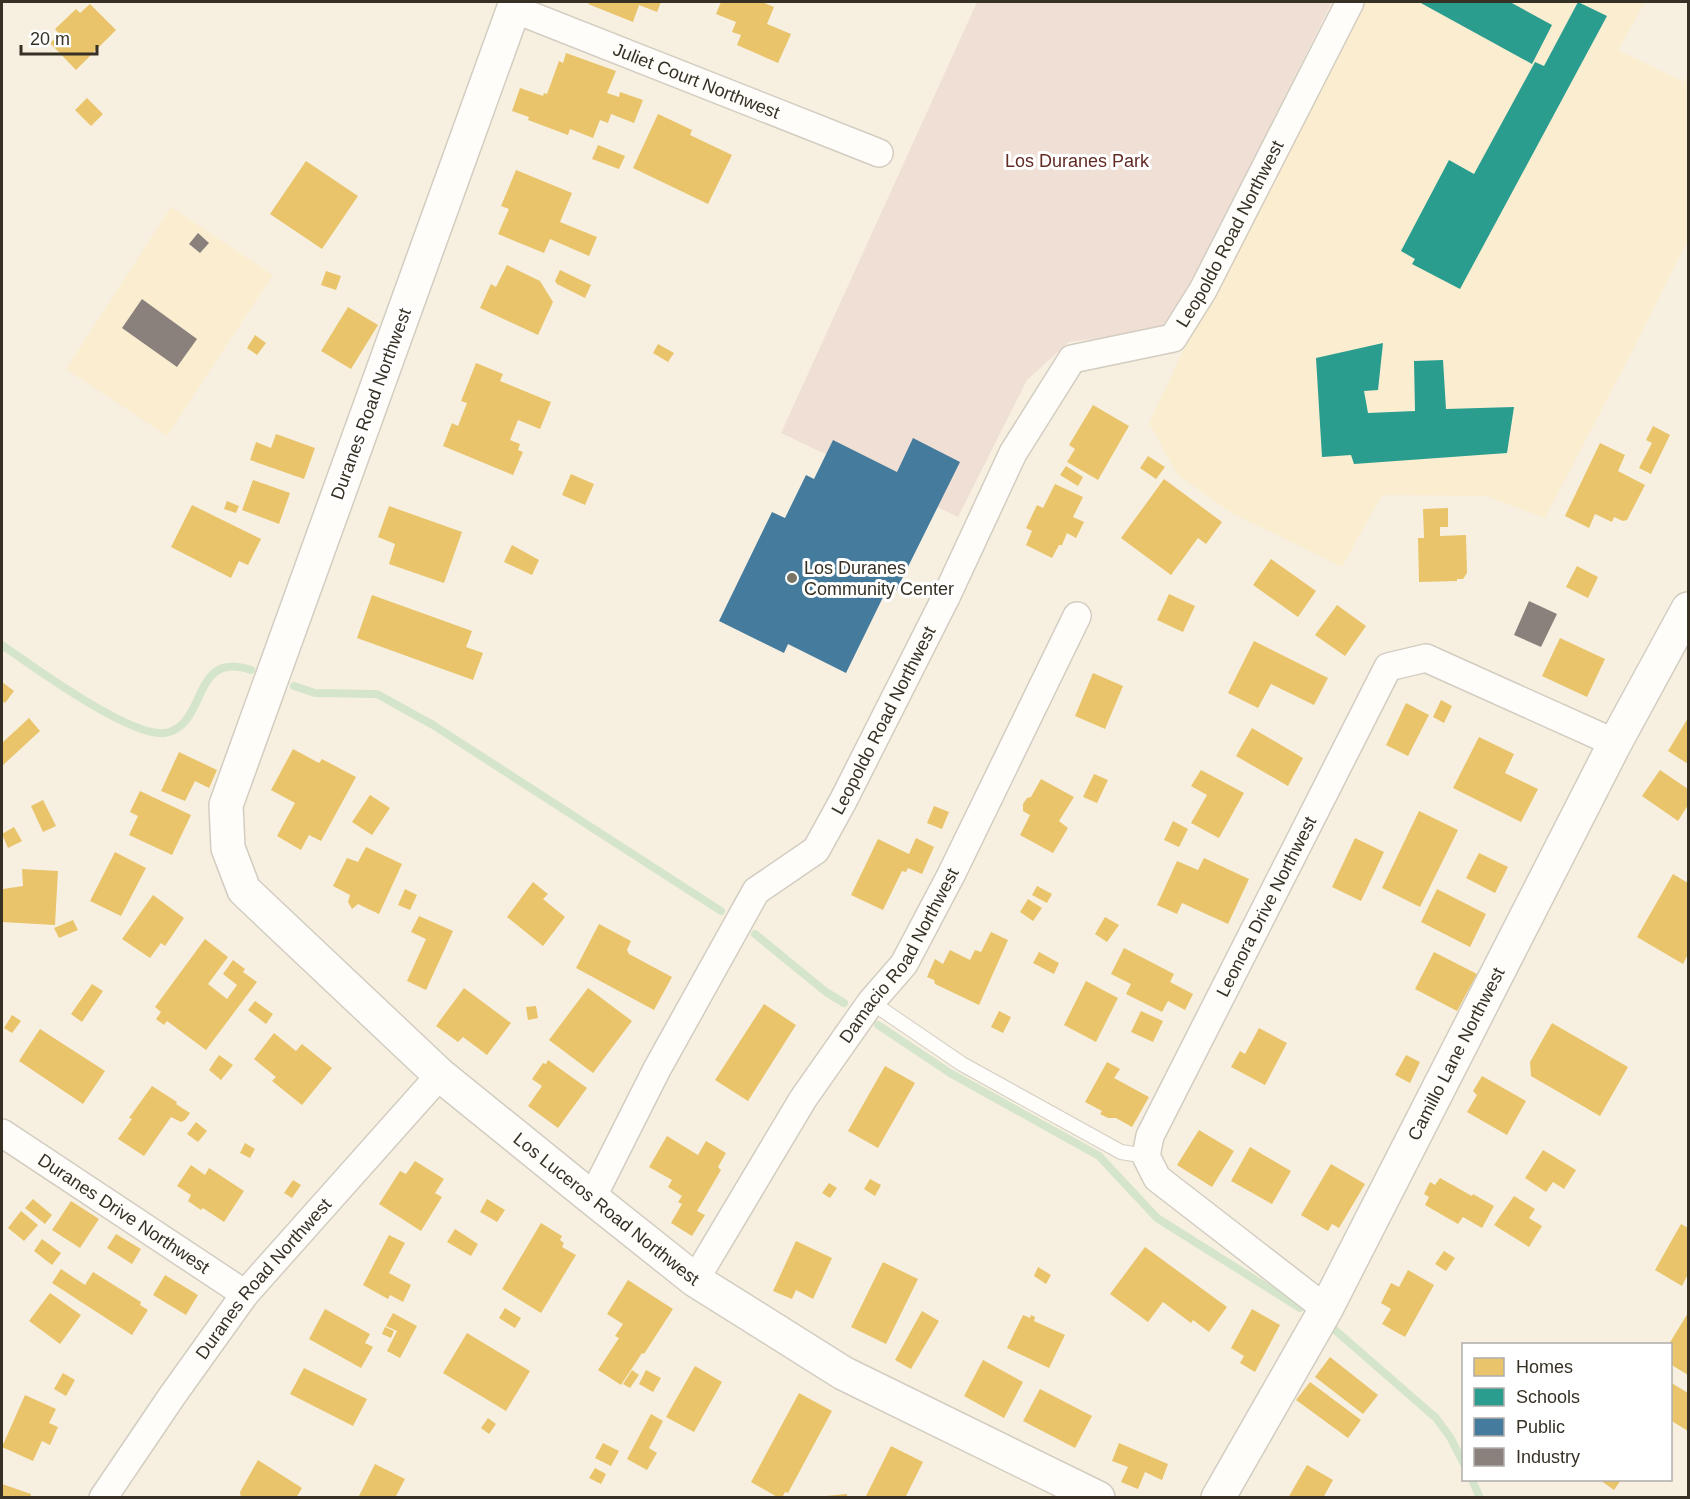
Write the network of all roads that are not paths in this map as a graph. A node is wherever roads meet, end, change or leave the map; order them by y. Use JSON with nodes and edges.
{"nodes":[{"id":1,"x":1350,"y":2,"type":"edge"},
{"id":2,"x":515,"y":5,"type":"edge"},
{"id":3,"x":879,"y":153,"type":"dead end"},
{"id":4,"x":1689,"y":609,"type":"edge"},
{"id":5,"x":1077,"y":616,"type":"dead end"},
{"id":6,"x":1614,"y":744,"type":"junction"},
{"id":7,"x":226,"y":806,"type":"joint"},
{"id":8,"x":872,"y":1002,"type":"junction"},
{"id":9,"x":440,"y":1075,"type":"junction"},
{"id":10,"x":2,"y":1133,"type":"edge"},
{"id":11,"x":1146,"y":1156,"type":"junction"},
{"id":12,"x":592,"y":1198,"type":"junction"},
{"id":13,"x":695,"y":1280,"type":"junction"},
{"id":14,"x":245,"y":1294,"type":"junction"},
{"id":15,"x":1326,"y":1309,"type":"junction"},
{"id":16,"x":103,"y":1497,"type":"edge"},
{"id":17,"x":1098,"y":1497,"type":"edge"},
{"id":18,"x":1218,"y":1497,"type":"edge"}],
"edges":[{"from":1,"to":12,"type":"street","name":"Leopoldo Road Northwest"},
{"from":2,"to":3,"type":"street","name":"Juliet Court Northwest"},
{"from":2,"to":7,"type":"street","name":"Duranes Road Northwest"},
{"from":4,"to":6,"type":"street","name":"Camillo Lane Northwest"},
{"from":5,"to":8,"type":"street","name":"Damacio Road Northwest"},
{"from":6,"to":11,"type":"street","name":"Leonora Drive Northwest"},
{"from":6,"to":15,"type":"street","name":"Camillo Lane Northwest"},
{"from":7,"to":9,"type":"street","name":"Los Luceros Road Northwest"},
{"from":8,"to":11,"type":"lane"},
{"from":8,"to":13,"type":"street","name":"Damacio Road Northwest"},
{"from":9,"to":12,"type":"street","name":"Los Luceros Road Northwest"},
{"from":9,"to":14,"type":"street","name":"Duranes Road Northwest"},
{"from":10,"to":14,"type":"street","name":"Duranes Drive Northwest"},
{"from":11,"to":15,"type":"street"},
{"from":12,"to":13,"type":"street","name":"Los Luceros Road Northwest"},
{"from":13,"to":17,"type":"street","name":"Los Luceros Road Northwest"},
{"from":14,"to":16,"type":"street","name":"Duranes Road Northwest"},
{"from":15,"to":18,"type":"street","name":"Camillo Lane Northwest"}]}
